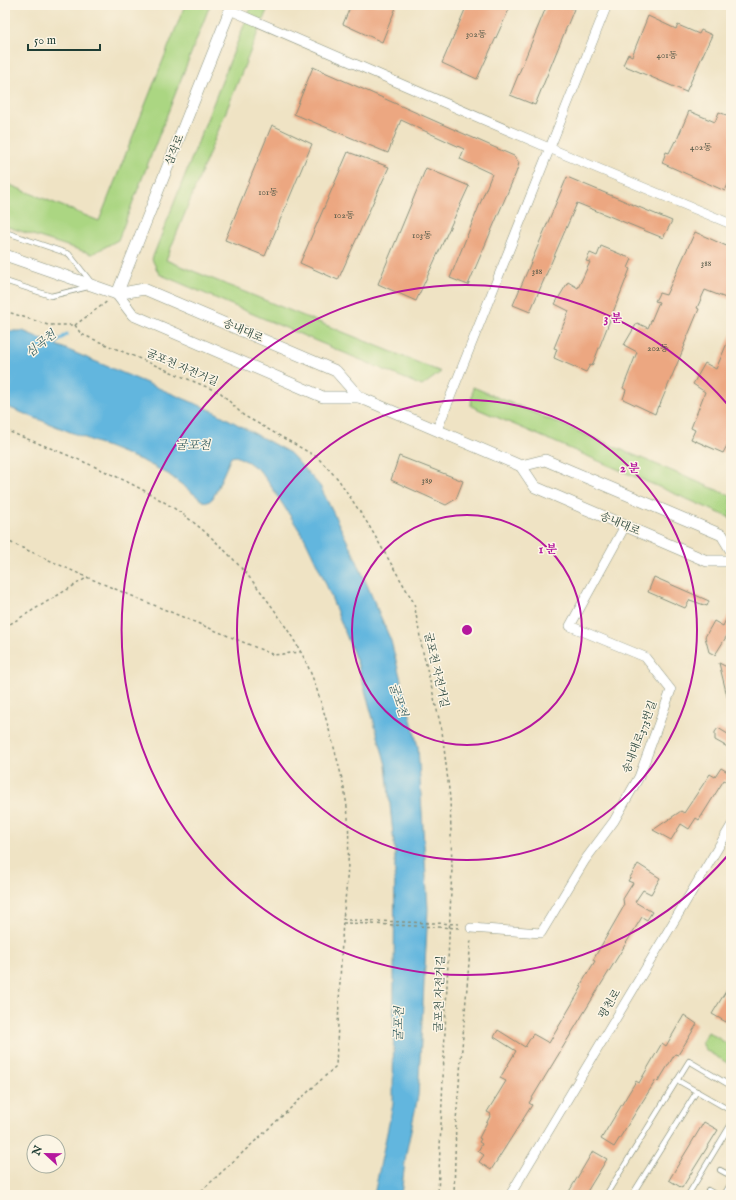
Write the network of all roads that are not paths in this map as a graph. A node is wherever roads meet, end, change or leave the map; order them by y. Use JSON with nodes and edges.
{"nodes":[{"id":1,"x":607,"y":5,"type":"edge"},
{"id":2,"x":231,"y":8,"type":"edge"},
{"id":3,"x":549,"y":148,"type":"junction"},
{"id":4,"x":731,"y":224,"type":"edge"},
{"id":5,"x":5,"y":232,"type":"edge"},
{"id":6,"x":8,"y":256,"type":"edge"},
{"id":7,"x":5,"y":281,"type":"edge"},
{"id":8,"x":93,"y":286,"type":"junction"},
{"id":9,"x":117,"y":294,"type":"junction"},
{"id":10,"x":359,"y":397,"type":"junction"},
{"id":11,"x":437,"y":430,"type":"junction"},
{"id":12,"x":521,"y":466,"type":"junction"},
{"id":13,"x":625,"y":526,"type":"junction"},
{"id":14,"x":731,"y":550,"type":"edge"},
{"id":15,"x":731,"y":561,"type":"edge"},
{"id":16,"x":730,"y":830,"type":"edge"},
{"id":17,"x":471,"y":928,"type":"road end"},
{"id":18,"x":677,"y":1080,"type":"junction"},
{"id":19,"x":731,"y":1086,"type":"edge"},
{"id":20,"x":697,"y":1091,"type":"junction"},
{"id":21,"x":731,"y":1111,"type":"edge"},
{"id":22,"x":731,"y":1124,"type":"edge"},
{"id":23,"x":720,"y":1170,"type":"dead end"},
{"id":24,"x":731,"y":1176,"type":"edge"},
{"id":25,"x":731,"y":1183,"type":"edge"},
{"id":26,"x":708,"y":1190,"type":"dead end"},
{"id":27,"x":510,"y":1195,"type":"edge"},
{"id":28,"x":606,"y":1195,"type":"edge"},
{"id":29,"x":632,"y":1195,"type":"edge"},
{"id":30,"x":688,"y":1195,"type":"edge"},
{"id":31,"x":717,"y":1195,"type":"edge"},
{"id":32,"x":724,"y":1195,"type":"edge"}],
"edges":[{"from":1,"to":3,"type":"street"},
{"from":2,"to":3,"type":"street"},
{"from":2,"to":9,"type":"street","name":"삼작로"},
{"from":3,"to":4,"type":"street"},
{"from":3,"to":11,"type":"street"},
{"from":5,"to":8,"type":"lane"},
{"from":6,"to":8,"type":"street","name":"송내대로"},
{"from":7,"to":8,"type":"lane"},
{"from":8,"to":9,"type":"street","name":"송내대로"},
{"from":9,"to":10,"type":"street","name":"송내대로"},
{"from":9,"to":10,"type":"street","name":"송내대로"},
{"from":10,"to":11,"type":"street","name":"송내대로"},
{"from":11,"to":12,"type":"street","name":"송내대로"},
{"from":12,"to":13,"type":"street","name":"송내대로"},
{"from":12,"to":14,"type":"street"},
{"from":13,"to":15,"type":"street","name":"송내대로"},
{"from":13,"to":17,"type":"street","name":"송내대로373번길"},
{"from":16,"to":27,"type":"street","name":"평천로"},
{"from":18,"to":19,"type":"lane"},
{"from":18,"to":20,"type":"lane"},
{"from":18,"to":28,"type":"lane"},
{"from":20,"to":21,"type":"lane"},
{"from":20,"to":29,"type":"lane"},
{"from":22,"to":30,"type":"lane"},
{"from":23,"to":24,"type":"lane"},
{"from":25,"to":32,"type":"lane"},
{"from":26,"to":31,"type":"lane"}]}
